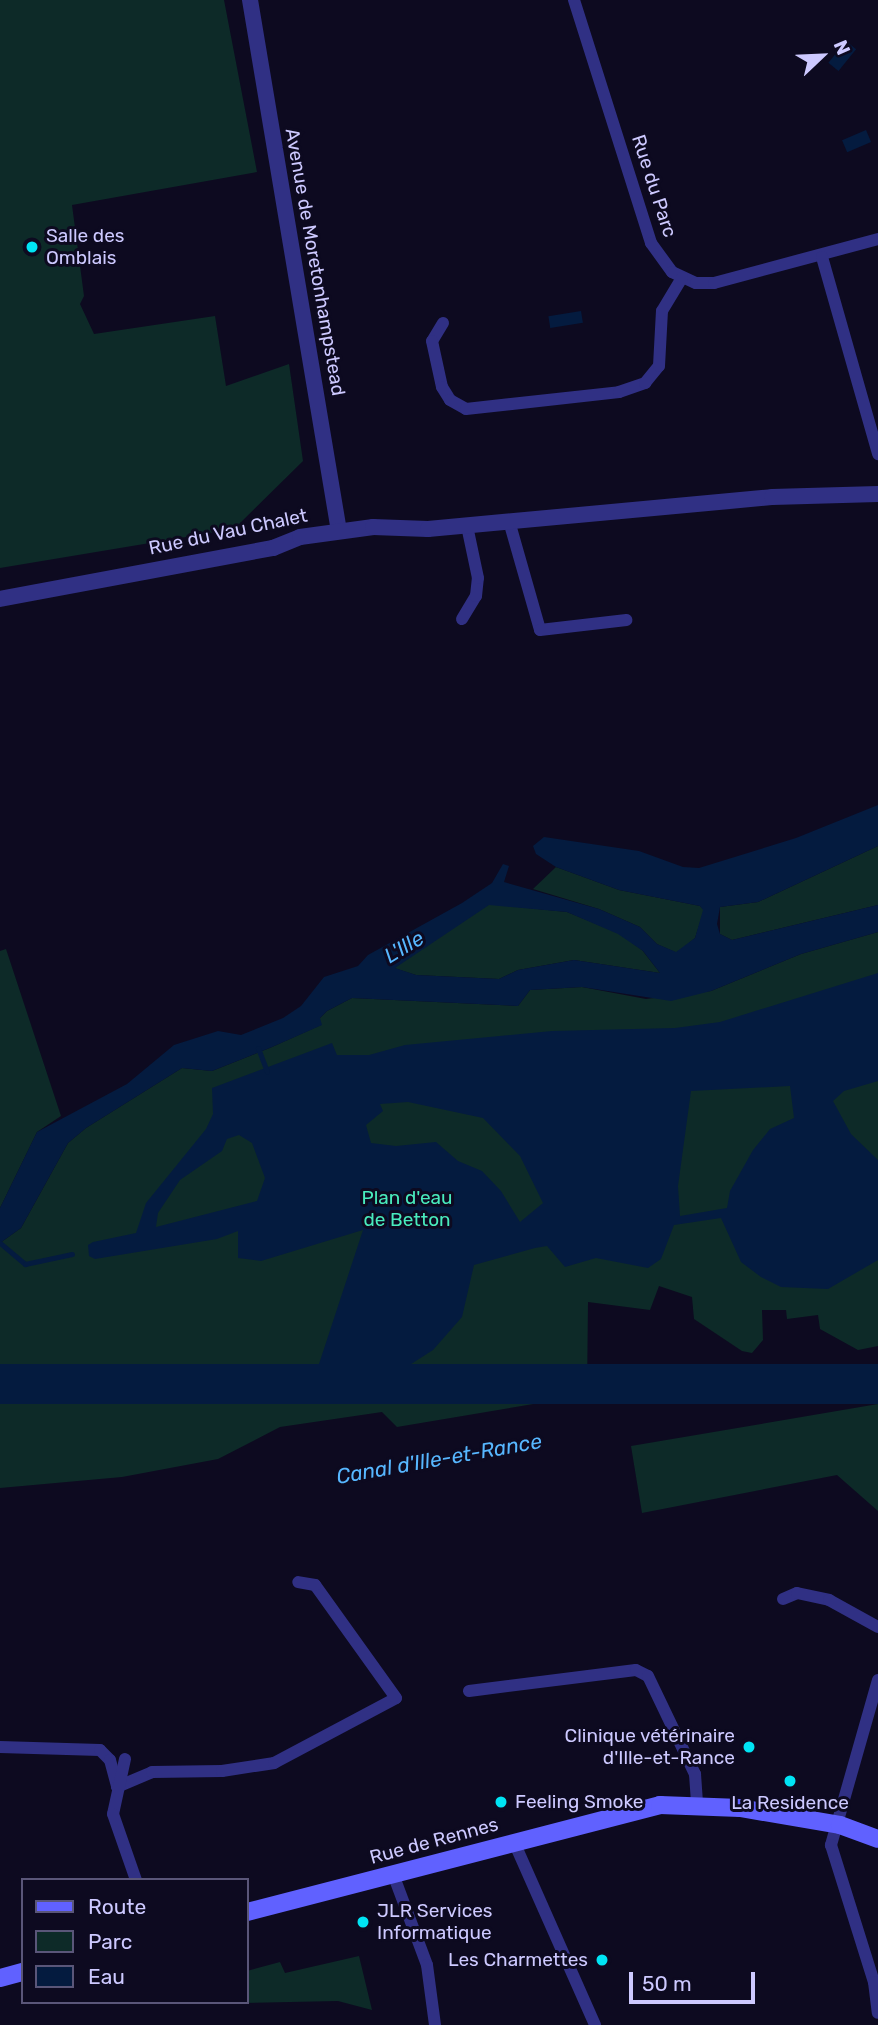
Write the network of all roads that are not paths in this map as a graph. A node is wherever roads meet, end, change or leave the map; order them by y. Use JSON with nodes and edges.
{"nodes":[{"id":1,"x":250,"y":0,"type":"edge"},
{"id":2,"x":574,"y":0,"type":"edge"},
{"id":3,"x":878,"y":239,"type":"edge"},
{"id":4,"x":822,"y":257,"type":"junction"},
{"id":5,"x":682,"y":278,"type":"junction"},
{"id":6,"x":443,"y":323,"type":"dead end"},
{"id":7,"x":878,"y":454,"type":"edge"},
{"id":8,"x":878,"y":494,"type":"edge"},
{"id":9,"x":509,"y":521,"type":"junction"},
{"id":10,"x":467,"y":526,"type":"junction"},
{"id":11,"x":339,"y":531,"type":"junction"},
{"id":12,"x":0,"y":598,"type":"edge"},
{"id":13,"x":462,"y":619,"type":"dead end"},
{"id":14,"x":626,"y":620,"type":"dead end"},
{"id":15,"x":298,"y":1582,"type":"dead end"},
{"id":16,"x":783,"y":1599,"type":"dead end"},
{"id":17,"x":878,"y":1627,"type":"edge"},
{"id":18,"x":878,"y":1680,"type":"edge"},
{"id":19,"x":469,"y":1691,"type":"dead end"},
{"id":20,"x":0,"y":1747,"type":"edge"},
{"id":21,"x":125,"y":1759,"type":"dead end"},
{"id":22,"x":117,"y":1787,"type":"junction"},
{"id":23,"x":697,"y":1804,"type":"junction"},
{"id":24,"x":839,"y":1825,"type":"junction"},
{"id":25,"x":878,"y":1839,"type":"edge"},
{"id":26,"x":514,"y":1842,"type":"junction"},
{"id":27,"x":393,"y":1874,"type":"junction"},
{"id":28,"x":135,"y":1878,"type":"edge"},
{"id":29,"x":248,"y":1912,"type":"edge"},
{"id":30,"x":21,"y":1973,"type":"edge"},
{"id":31,"x":0,"y":1978,"type":"edge"},
{"id":32,"x":878,"y":2013,"type":"edge"},
{"id":33,"x":435,"y":2025,"type":"edge"},
{"id":34,"x":594,"y":2025,"type":"edge"}],
"edges":[{"from":1,"to":11,"type":"street","name":"Avenue de Moretonhampstead"},
{"from":2,"to":5,"type":"street","name":"Rue du Parc"},
{"from":3,"to":4,"type":"street"},
{"from":4,"to":5,"type":"street"},
{"from":4,"to":7,"type":"street"},
{"from":5,"to":6,"type":"street"},
{"from":8,"to":9,"type":"street","name":"Rue du Vau Chalet"},
{"from":9,"to":10,"type":"street","name":"Rue du Vau Chalet"},
{"from":9,"to":14,"type":"street"},
{"from":10,"to":11,"type":"street","name":"Rue du Vau Chalet"},
{"from":10,"to":13,"type":"street"},
{"from":11,"to":12,"type":"street","name":"Rue du Vau Chalet"},
{"from":15,"to":22,"type":"street"},
{"from":16,"to":17,"type":"street"},
{"from":18,"to":24,"type":"street"},
{"from":19,"to":23,"type":"street"},
{"from":20,"to":22,"type":"street"},
{"from":21,"to":22,"type":"street"},
{"from":22,"to":28,"type":"street"},
{"from":23,"to":24,"type":"main road","name":"Rue de Rennes"},
{"from":23,"to":26,"type":"main road","name":"Rue de Rennes"},
{"from":24,"to":25,"type":"main road","name":"Rue de Rennes"},
{"from":24,"to":32,"type":"street"},
{"from":26,"to":27,"type":"main road","name":"Rue de Rennes"},
{"from":26,"to":34,"type":"street"},
{"from":27,"to":29,"type":"main road","name":"Rue de Rennes"},
{"from":27,"to":33,"type":"street"},
{"from":30,"to":31,"type":"main road"}]}
